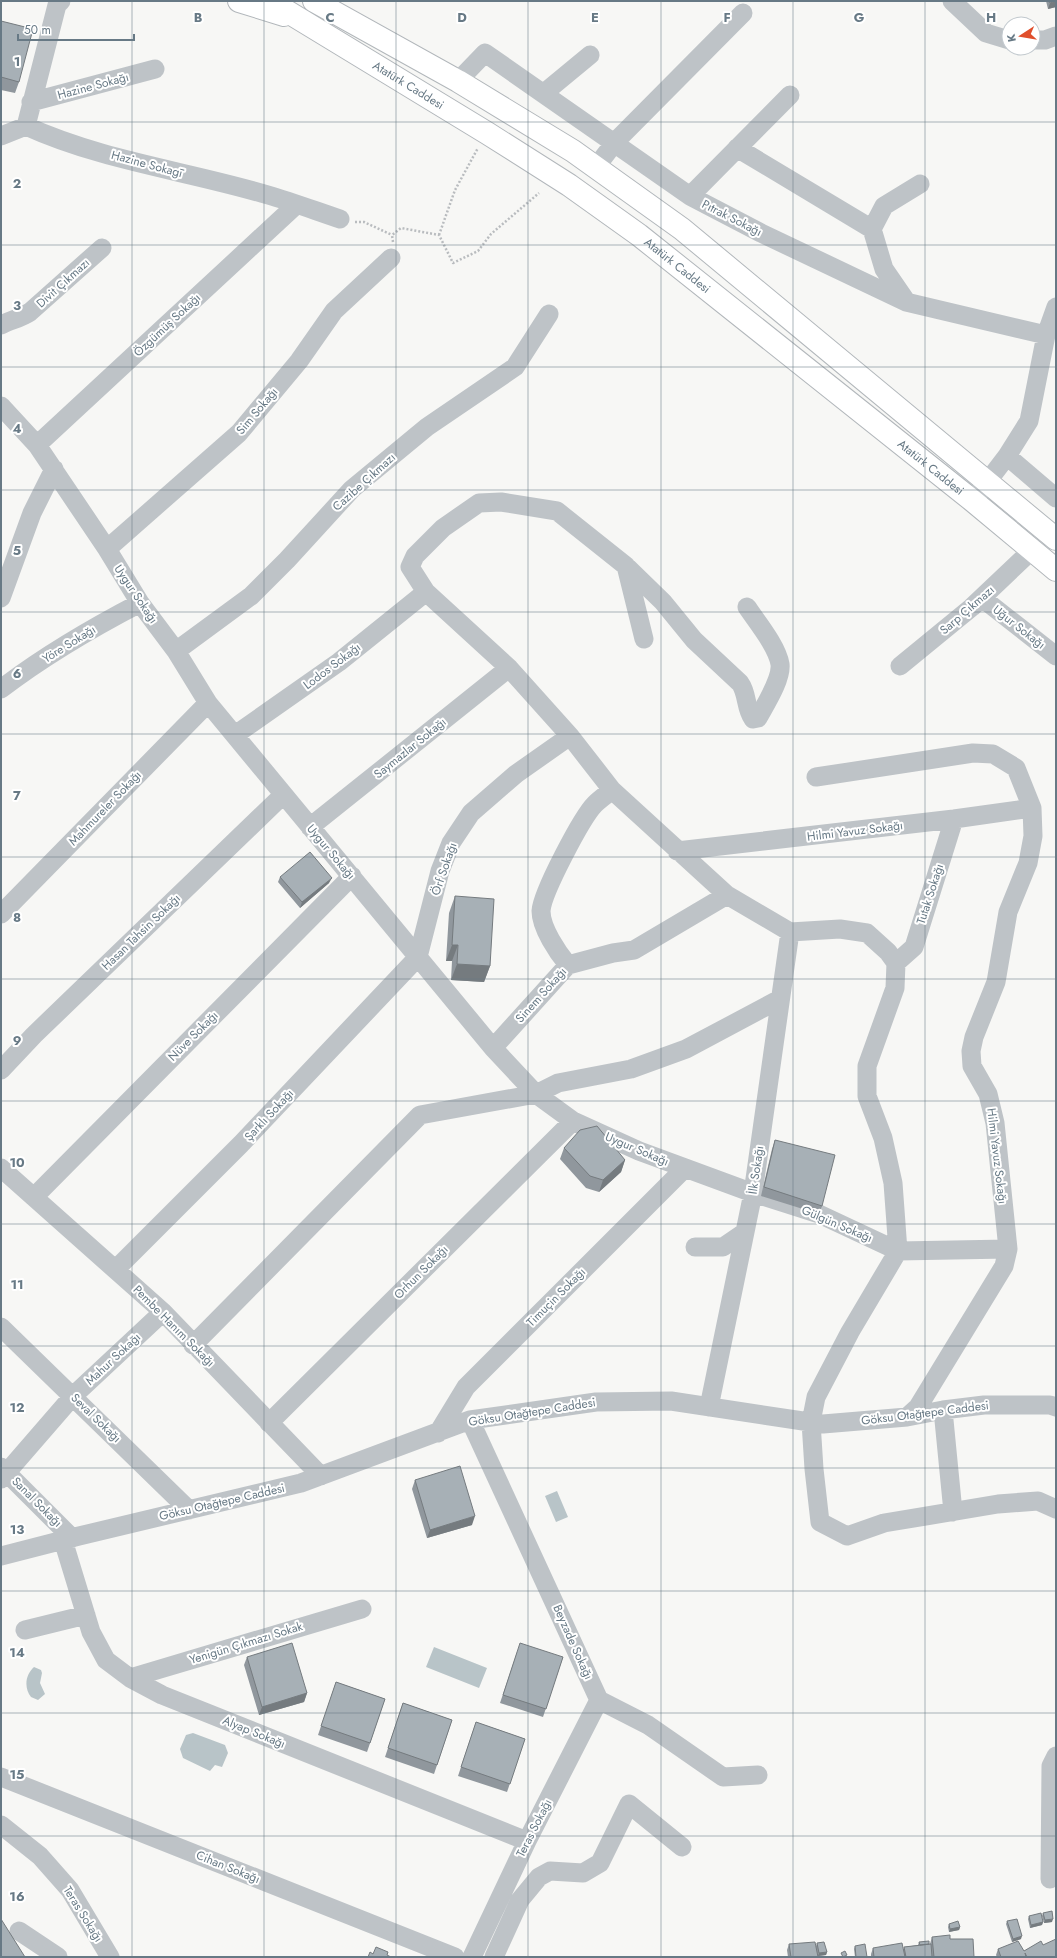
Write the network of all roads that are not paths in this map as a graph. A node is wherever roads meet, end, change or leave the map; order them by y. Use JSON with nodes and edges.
{"nodes":[{"id":1,"x":239,"y":1,"type":"edge"},
{"id":2,"x":270,"y":1,"type":"edge"},
{"id":3,"x":314,"y":1,"type":"edge"},
{"id":4,"x":952,"y":1,"type":"edge"},
{"id":5,"x":55,"y":5,"type":"edge"},
{"id":6,"x":743,"y":13,"type":"dead end"},
{"id":7,"x":304,"y":20,"type":"junction"},
{"id":8,"x":1056,"y":36,"type":"edge"},
{"id":9,"x":1001,"y":38,"type":"edge"},
{"id":10,"x":1041,"y":40,"type":"edge"},
{"id":11,"x":590,"y":55,"type":"dead end"},
{"id":12,"x":155,"y":69,"type":"dead end"},
{"id":13,"x":458,"y":81,"type":"junction"},
{"id":14,"x":544,"y":93,"type":"junction"},
{"id":15,"x":790,"y":95,"type":"dead end"},
{"id":16,"x":31,"y":102,"type":"junction"},
{"id":17,"x":26,"y":126,"type":"junction"},
{"id":18,"x":1,"y":136,"type":"edge"},
{"id":19,"x":615,"y":142,"type":"junction"},
{"id":20,"x":737,"y":148,"type":"junction"},
{"id":21,"x":596,"y":167,"type":"junction"},
{"id":22,"x":920,"y":184,"type":"dead end"},
{"id":23,"x":690,"y":196,"type":"junction"},
{"id":24,"x":296,"y":205,"type":"junction"},
{"id":25,"x":340,"y":219,"type":"road end"},
{"id":26,"x":872,"y":228,"type":"junction"},
{"id":27,"x":102,"y":248,"type":"dead end"},
{"id":28,"x":391,"y":258,"type":"road end"},
{"id":29,"x":906,"y":302,"type":"junction"},
{"id":30,"x":1056,"y":307,"type":"edge"},
{"id":31,"x":550,"y":314,"type":"dead end"},
{"id":32,"x":1,"y":325,"type":"edge"},
{"id":33,"x":1046,"y":335,"type":"junction"},
{"id":34,"x":1,"y":406,"type":"edge"},
{"id":35,"x":37,"y":445,"type":"junction"},
{"id":36,"x":1007,"y":456,"type":"junction"},
{"id":37,"x":54,"y":470,"type":"junction"},
{"id":38,"x":987,"y":482,"type":"junction"},
{"id":39,"x":1056,"y":498,"type":"edge"},
{"id":40,"x":973,"y":501,"type":"junction"},
{"id":41,"x":1056,"y":539,"type":"edge"},
{"id":42,"x":107,"y":549,"type":"junction"},
{"id":43,"x":1032,"y":550,"type":"junction"},
{"id":44,"x":626,"y":566,"type":"junction"},
{"id":45,"x":1056,"y":570,"type":"edge"},
{"id":46,"x":426,"y":592,"type":"junction"},
{"id":47,"x":1,"y":598,"type":"edge"},
{"id":48,"x":982,"y":598,"type":"junction"},
{"id":49,"x":140,"y":604,"type":"junction"},
{"id":50,"x":747,"y":607,"type":"dead end"},
{"id":51,"x":644,"y":639,"type":"dead end"},
{"id":52,"x":176,"y":652,"type":"junction"},
{"id":53,"x":1056,"y":656,"type":"edge"},
{"id":54,"x":900,"y":666,"type":"dead end"},
{"id":55,"x":509,"y":668,"type":"junction"},
{"id":56,"x":1,"y":690,"type":"edge"},
{"id":57,"x":208,"y":703,"type":"junction"},
{"id":58,"x":235,"y":735,"type":"junction"},
{"id":59,"x":570,"y":736,"type":"junction"},
{"id":60,"x":816,"y":777,"type":"dead end"},
{"id":61,"x":612,"y":790,"type":"junction"},
{"id":62,"x":283,"y":795,"type":"junction"},
{"id":63,"x":1032,"y":808,"type":"junction"},
{"id":64,"x":954,"y":819,"type":"junction"},
{"id":65,"x":310,"y":827,"type":"junction"},
{"id":66,"x":677,"y":851,"type":"junction"},
{"id":67,"x":352,"y":876,"type":"junction"},
{"id":68,"x":727,"y":895,"type":"junction"},
{"id":69,"x":1,"y":914,"type":"edge"},
{"id":70,"x":790,"y":932,"type":"junction"},
{"id":71,"x":418,"y":957,"type":"junction"},
{"id":72,"x":896,"y":963,"type":"junction"},
{"id":73,"x":568,"y":965,"type":"junction"},
{"id":74,"x":780,"y":999,"type":"junction"},
{"id":75,"x":493,"y":1048,"type":"junction"},
{"id":76,"x":1,"y":1070,"type":"edge"},
{"id":77,"x":536,"y":1094,"type":"junction"},
{"id":78,"x":573,"y":1121,"type":"junction"},
{"id":79,"x":1,"y":1168,"type":"edge"},
{"id":80,"x":685,"y":1168,"type":"junction"},
{"id":81,"x":753,"y":1193,"type":"junction"},
{"id":82,"x":34,"y":1197,"type":"junction"},
{"id":83,"x":745,"y":1232,"type":"junction"},
{"id":84,"x":695,"y":1247,"type":"dead end"},
{"id":85,"x":1008,"y":1249,"type":"junction"},
{"id":86,"x":898,"y":1251,"type":"junction"},
{"id":87,"x":116,"y":1270,"type":"junction"},
{"id":88,"x":163,"y":1312,"type":"junction"},
{"id":89,"x":1,"y":1327,"type":"edge"},
{"id":90,"x":194,"y":1345,"type":"junction"},
{"id":91,"x":73,"y":1396,"type":"junction"},
{"id":92,"x":709,"y":1407,"type":"junction"},
{"id":93,"x":1056,"y":1407,"type":"edge"},
{"id":94,"x":943,"y":1410,"type":"junction"},
{"id":95,"x":907,"y":1417,"type":"junction"},
{"id":96,"x":470,"y":1420,"type":"junction"},
{"id":97,"x":811,"y":1422,"type":"junction"},
{"id":98,"x":269,"y":1423,"type":"junction"},
{"id":99,"x":438,"y":1433,"type":"junction"},
{"id":100,"x":3,"y":1473,"type":"edge"},
{"id":101,"x":321,"y":1476,"type":"junction"},
{"id":102,"x":1056,"y":1509,"type":"edge"},
{"id":103,"x":189,"y":1510,"type":"junction"},
{"id":104,"x":953,"y":1512,"type":"junction"},
{"id":105,"x":68,"y":1539,"type":"junction"},
{"id":106,"x":1,"y":1556,"type":"edge"},
{"id":107,"x":362,"y":1608,"type":"dead end"},
{"id":108,"x":86,"y":1616,"type":"junction"},
{"id":109,"x":25,"y":1630,"type":"dead end"},
{"id":110,"x":130,"y":1678,"type":"junction"},
{"id":111,"x":599,"y":1700,"type":"junction"},
{"id":112,"x":1056,"y":1756,"type":"edge"},
{"id":113,"x":758,"y":1775,"type":"dead end"},
{"id":114,"x":1,"y":1776,"type":"edge"},
{"id":115,"x":1,"y":1825,"type":"edge"},
{"id":116,"x":527,"y":1841,"type":"junction"},
{"id":117,"x":682,"y":1847,"type":"dead end"},
{"id":118,"x":1056,"y":1874,"type":"edge"},
{"id":119,"x":19,"y":1931,"type":"dead end"},
{"id":120,"x":58,"y":1957,"type":"edge"},
{"id":121,"x":110,"y":1957,"type":"edge"},
{"id":122,"x":455,"y":1957,"type":"edge"},
{"id":123,"x":472,"y":1957,"type":"edge"},
{"id":124,"x":494,"y":1957,"type":"edge"}],
"edges":[{"from":1,"to":7,"type":"main road"},
{"from":2,"to":7,"type":"main road","name":"Atatürk Caddesi"},
{"from":3,"to":13,"type":"main road","name":"Atatürk Caddesi"},
{"from":4,"to":9,"type":"street"},
{"from":5,"to":16,"type":"street"},
{"from":6,"to":19,"type":"street"},
{"from":7,"to":40,"type":"main road","name":"Atatürk Caddesi"},
{"from":8,"to":10,"type":"street"},
{"from":11,"to":14,"type":"street"},
{"from":12,"to":16,"type":"street","name":"Hazine Sokağı"},
{"from":13,"to":14,"type":"street","name":"Pıtrak Sokağı"},
{"from":13,"to":21,"type":"main road","name":"Atatürk Caddesi"},
{"from":14,"to":19,"type":"street","name":"Pıtrak Sokağı"},
{"from":15,"to":20,"type":"street"},
{"from":16,"to":17,"type":"street"},
{"from":17,"to":18,"type":"street"},
{"from":17,"to":24,"type":"street","name":"Hazine Sokaḡı"},
{"from":19,"to":21,"type":"street"},
{"from":19,"to":23,"type":"street","name":"Pıtrak Sokağı"},
{"from":20,"to":23,"type":"street"},
{"from":20,"to":26,"type":"street"},
{"from":21,"to":38,"type":"main road","name":"Atatürk Caddesi"},
{"from":22,"to":26,"type":"street"},
{"from":23,"to":29,"type":"street","name":"Pıtrak Sokağı"},
{"from":24,"to":25,"type":"street","name":"Hazine Sokaḡı"},
{"from":24,"to":35,"type":"street","name":"Özgümüş Sokağı"},
{"from":26,"to":29,"type":"street"},
{"from":27,"to":32,"type":"street","name":"Divit Çıkmazı"},
{"from":28,"to":42,"type":"street","name":"Sim Sokağı"},
{"from":29,"to":33,"type":"street","name":"Pıtrak Sokağı"},
{"from":30,"to":33,"type":"street"},
{"from":31,"to":52,"type":"street","name":"Cazibe Çıkmazı"},
{"from":33,"to":36,"type":"street"},
{"from":34,"to":35,"type":"street","name":"Uygur Sokağı"},
{"from":35,"to":37,"type":"street","name":"Uygur Sokağı"},
{"from":36,"to":38,"type":"street"},
{"from":36,"to":39,"type":"street"},
{"from":37,"to":42,"type":"street","name":"Uygur Sokağı"},
{"from":37,"to":47,"type":"street"},
{"from":38,"to":40,"type":"street"},
{"from":38,"to":41,"type":"main road","name":"Atatürk Caddesi"},
{"from":40,"to":43,"type":"main road","name":"Atatürk Caddesi"},
{"from":42,"to":49,"type":"street","name":"Uygur Sokağı"},
{"from":43,"to":45,"type":"main road","name":"Atatürk Caddesi"},
{"from":43,"to":48,"type":"street","name":"Sarp Çıkmazı"},
{"from":44,"to":46,"type":"street"},
{"from":44,"to":50,"type":"street"},
{"from":44,"to":51,"type":"street"},
{"from":46,"to":55,"type":"street"},
{"from":46,"to":58,"type":"street","name":"Lodos Sokağı"},
{"from":48,"to":53,"type":"street","name":"Uğur Sokağı"},
{"from":48,"to":54,"type":"street","name":"Sarp Çıkmazı"},
{"from":49,"to":52,"type":"street","name":"Uygur Sokağı"},
{"from":49,"to":56,"type":"street","name":"Yöre Sokağı"},
{"from":52,"to":57,"type":"street","name":"Uygur Sokağı"},
{"from":55,"to":59,"type":"street"},
{"from":55,"to":65,"type":"street","name":"Saymazlar Sokağı"},
{"from":57,"to":58,"type":"street","name":"Uygur Sokağı"},
{"from":57,"to":69,"type":"street","name":"Mahmureler Sokağı"},
{"from":58,"to":62,"type":"street","name":"Uygur Sokağı"},
{"from":59,"to":61,"type":"street"},
{"from":59,"to":71,"type":"street","name":"Örf Sokağı"},
{"from":60,"to":63,"type":"street","name":"Hilmi Yavuz Sokağı"},
{"from":61,"to":66,"type":"street"},
{"from":61,"to":73,"type":"street"},
{"from":62,"to":65,"type":"street","name":"Uygur Sokağı"},
{"from":62,"to":76,"type":"street","name":"Hasan Tahsin Sokağı"},
{"from":63,"to":64,"type":"street","name":"Hilmi Yavuz Sokağı"},
{"from":63,"to":85,"type":"street","name":"Hilmi Yavuz Sokağı"},
{"from":64,"to":66,"type":"street","name":"Hilmi Yavuz Sokağı"},
{"from":64,"to":72,"type":"street","name":"Tutak Sokağı"},
{"from":65,"to":67,"type":"street","name":"Uygur Sokağı"},
{"from":66,"to":68,"type":"street"},
{"from":67,"to":71,"type":"street","name":"Uygur Sokağı"},
{"from":67,"to":82,"type":"street","name":"Nüve Sokağı"},
{"from":68,"to":70,"type":"street"},
{"from":68,"to":73,"type":"street","name":"Sinem Sokağı"},
{"from":70,"to":72,"type":"street"},
{"from":70,"to":74,"type":"street","name":"İlk Sokağı"},
{"from":71,"to":75,"type":"street","name":"Uygur Sokağı"},
{"from":71,"to":87,"type":"street","name":"Şarklı Sokağı"},
{"from":72,"to":86,"type":"street"},
{"from":73,"to":75,"type":"street","name":"Sinem Sokağı"},
{"from":74,"to":77,"type":"street"},
{"from":74,"to":81,"type":"street","name":"İlk Sokağı"},
{"from":75,"to":77,"type":"street","name":"Uygur Sokağı"},
{"from":77,"to":78,"type":"street","name":"Uygur Sokağı"},
{"from":77,"to":90,"type":"street"},
{"from":78,"to":80,"type":"street","name":"Uygur Sokağı"},
{"from":78,"to":98,"type":"street","name":"Orhun Sokağı"},
{"from":79,"to":82,"type":"street","name":"Pembe Hanım Sokağı"},
{"from":80,"to":81,"type":"street","name":"Uygur Sokağı"},
{"from":80,"to":99,"type":"street","name":"Timuçin Sokağı"},
{"from":81,"to":83,"type":"street","name":"İlk Sokağı"},
{"from":81,"to":86,"type":"street","name":"Gülgün Sokağı"},
{"from":82,"to":87,"type":"street","name":"Pembe Hanım Sokağı"},
{"from":83,"to":84,"type":"street"},
{"from":83,"to":92,"type":"street","name":"İlk Sokağı"},
{"from":85,"to":86,"type":"street"},
{"from":85,"to":95,"type":"street","name":"Hilmi Yavuz Sokağı"},
{"from":86,"to":97,"type":"street"},
{"from":87,"to":88,"type":"street","name":"Pembe Hanım Sokağı"},
{"from":88,"to":90,"type":"street","name":"Pembe Hanım Sokağı"},
{"from":88,"to":91,"type":"street","name":"Mahur Sokağı"},
{"from":89,"to":91,"type":"street","name":"Seval Sokağı"},
{"from":90,"to":98,"type":"street","name":"Pembe Hanım Sokağı"},
{"from":91,"to":100,"type":"street","name":"Mahur Sokağı"},
{"from":91,"to":103,"type":"street","name":"Seval Sokağı"},
{"from":92,"to":96,"type":"street","name":"Göksu Otağtepe Caddesi"},
{"from":92,"to":97,"type":"street","name":"Göksu Otağtepe Caddesi"},
{"from":93,"to":94,"type":"street","name":"Göksu Otağtepe Caddesi"},
{"from":94,"to":95,"type":"street","name":"Göksu Otağtepe Caddesi"},
{"from":94,"to":104,"type":"street"},
{"from":95,"to":97,"type":"street","name":"Göksu Otağtepe Caddesi"},
{"from":96,"to":99,"type":"street","name":"Göksu Otağtepe Caddesi"},
{"from":96,"to":111,"type":"street","name":"Beyzade Sokağı"},
{"from":97,"to":104,"type":"street"},
{"from":98,"to":101,"type":"street","name":"Pembe Hanım Sokağı"},
{"from":99,"to":101,"type":"street","name":"Göksu Otağtepe Caddesi"},
{"from":100,"to":105,"type":"street","name":"Sanal Sokağı"},
{"from":101,"to":103,"type":"street","name":"Göksu Otağtepe Caddesi"},
{"from":102,"to":104,"type":"street"},
{"from":103,"to":105,"type":"street","name":"Göksu Otağtepe Caddesi"},
{"from":105,"to":106,"type":"street","name":"Göksu Otağtepe Caddesi"},
{"from":105,"to":108,"type":"street","name":"Alyap Sokağı"},
{"from":107,"to":110,"type":"street","name":"Yenigün Çıkmazı Sokak"},
{"from":108,"to":109,"type":"street"},
{"from":108,"to":110,"type":"street","name":"Alyap Sokağı"},
{"from":110,"to":116,"type":"street","name":"Alyap Sokağı"},
{"from":111,"to":113,"type":"street"},
{"from":111,"to":116,"type":"street","name":"Teras Sokağı"},
{"from":112,"to":118,"type":"street"},
{"from":114,"to":122,"type":"street","name":"Cihan Sokağı"},
{"from":115,"to":121,"type":"street","name":"Teras Sokağı"},
{"from":116,"to":123,"type":"street","name":"Teras Sokağı"},
{"from":117,"to":124,"type":"street"},
{"from":119,"to":120,"type":"street"}]}
